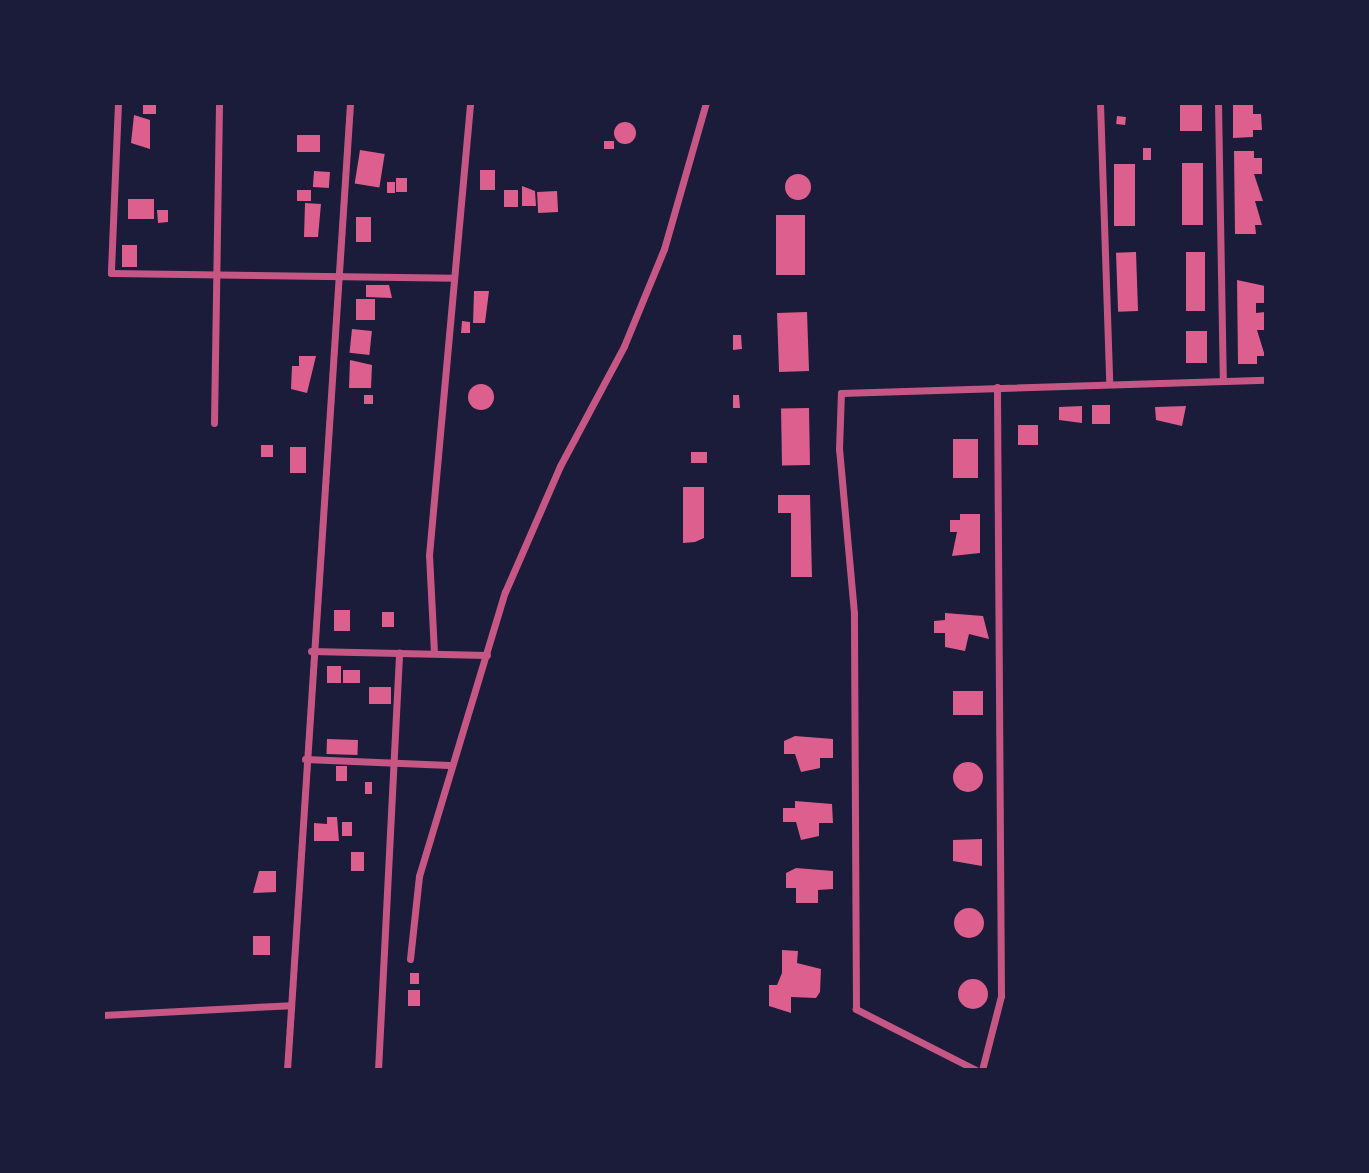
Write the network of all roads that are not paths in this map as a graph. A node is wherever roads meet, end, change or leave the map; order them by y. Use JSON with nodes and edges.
{"nodes":[{"id":1,"x":118,"y":103,"type":"edge"},
{"id":2,"x":219,"y":103,"type":"edge"},
{"id":3,"x":350,"y":103,"type":"edge"},
{"id":4,"x":470,"y":103,"type":"edge"},
{"id":5,"x":705,"y":103,"type":"edge"},
{"id":6,"x":1100,"y":103,"type":"edge"},
{"id":7,"x":1218,"y":103,"type":"edge"},
{"id":8,"x":336,"y":277,"type":"junction"},
{"id":9,"x":212,"y":278,"type":"junction"},
{"id":10,"x":454,"y":278,"type":"junction"},
{"id":11,"x":1223,"y":377,"type":"junction"},
{"id":12,"x":1109,"y":380,"type":"junction"},
{"id":13,"x":1266,"y":380,"type":"edge"},
{"id":14,"x":997,"y":387,"type":"junction"},
{"id":15,"x":214,"y":423,"type":"dead end"},
{"id":16,"x":311,"y":651,"type":"junction"},
{"id":17,"x":399,"y":653,"type":"junction"},
{"id":18,"x":433,"y":653,"type":"junction"},
{"id":19,"x":487,"y":654,"type":"junction"},
{"id":20,"x":305,"y":759,"type":"junction"},
{"id":21,"x":396,"y":764,"type":"junction"},
{"id":22,"x":449,"y":765,"type":"junction"},
{"id":23,"x":410,"y":959,"type":"dead end"},
{"id":24,"x":291,"y":1005,"type":"junction"},
{"id":25,"x":103,"y":1015,"type":"edge"},
{"id":26,"x":287,"y":1070,"type":"edge"},
{"id":27,"x":378,"y":1070,"type":"edge"},
{"id":28,"x":976,"y":1070,"type":"edge"},
{"id":29,"x":982,"y":1070,"type":"edge"}],
"edges":[{"from":1,"to":9,"type":"street"},
{"from":2,"to":9,"type":"street"},
{"from":3,"to":8,"type":"street"},
{"from":4,"to":10,"type":"street"},
{"from":5,"to":19,"type":"street"},
{"from":6,"to":12,"type":"street"},
{"from":7,"to":11,"type":"street"},
{"from":8,"to":9,"type":"street"},
{"from":8,"to":10,"type":"street"},
{"from":8,"to":16,"type":"street"},
{"from":9,"to":15,"type":"street"},
{"from":10,"to":18,"type":"street"},
{"from":11,"to":12,"type":"street"},
{"from":11,"to":13,"type":"street"},
{"from":12,"to":14,"type":"street"},
{"from":14,"to":28,"type":"street"},
{"from":14,"to":29,"type":"street"},
{"from":16,"to":17,"type":"street"},
{"from":16,"to":20,"type":"street"},
{"from":17,"to":18,"type":"street"},
{"from":17,"to":21,"type":"street"},
{"from":18,"to":19,"type":"street"},
{"from":19,"to":22,"type":"street"},
{"from":20,"to":21,"type":"street"},
{"from":20,"to":24,"type":"street"},
{"from":21,"to":22,"type":"street"},
{"from":21,"to":27,"type":"street"},
{"from":22,"to":23,"type":"street"},
{"from":24,"to":25,"type":"street"},
{"from":24,"to":26,"type":"street"}]}
